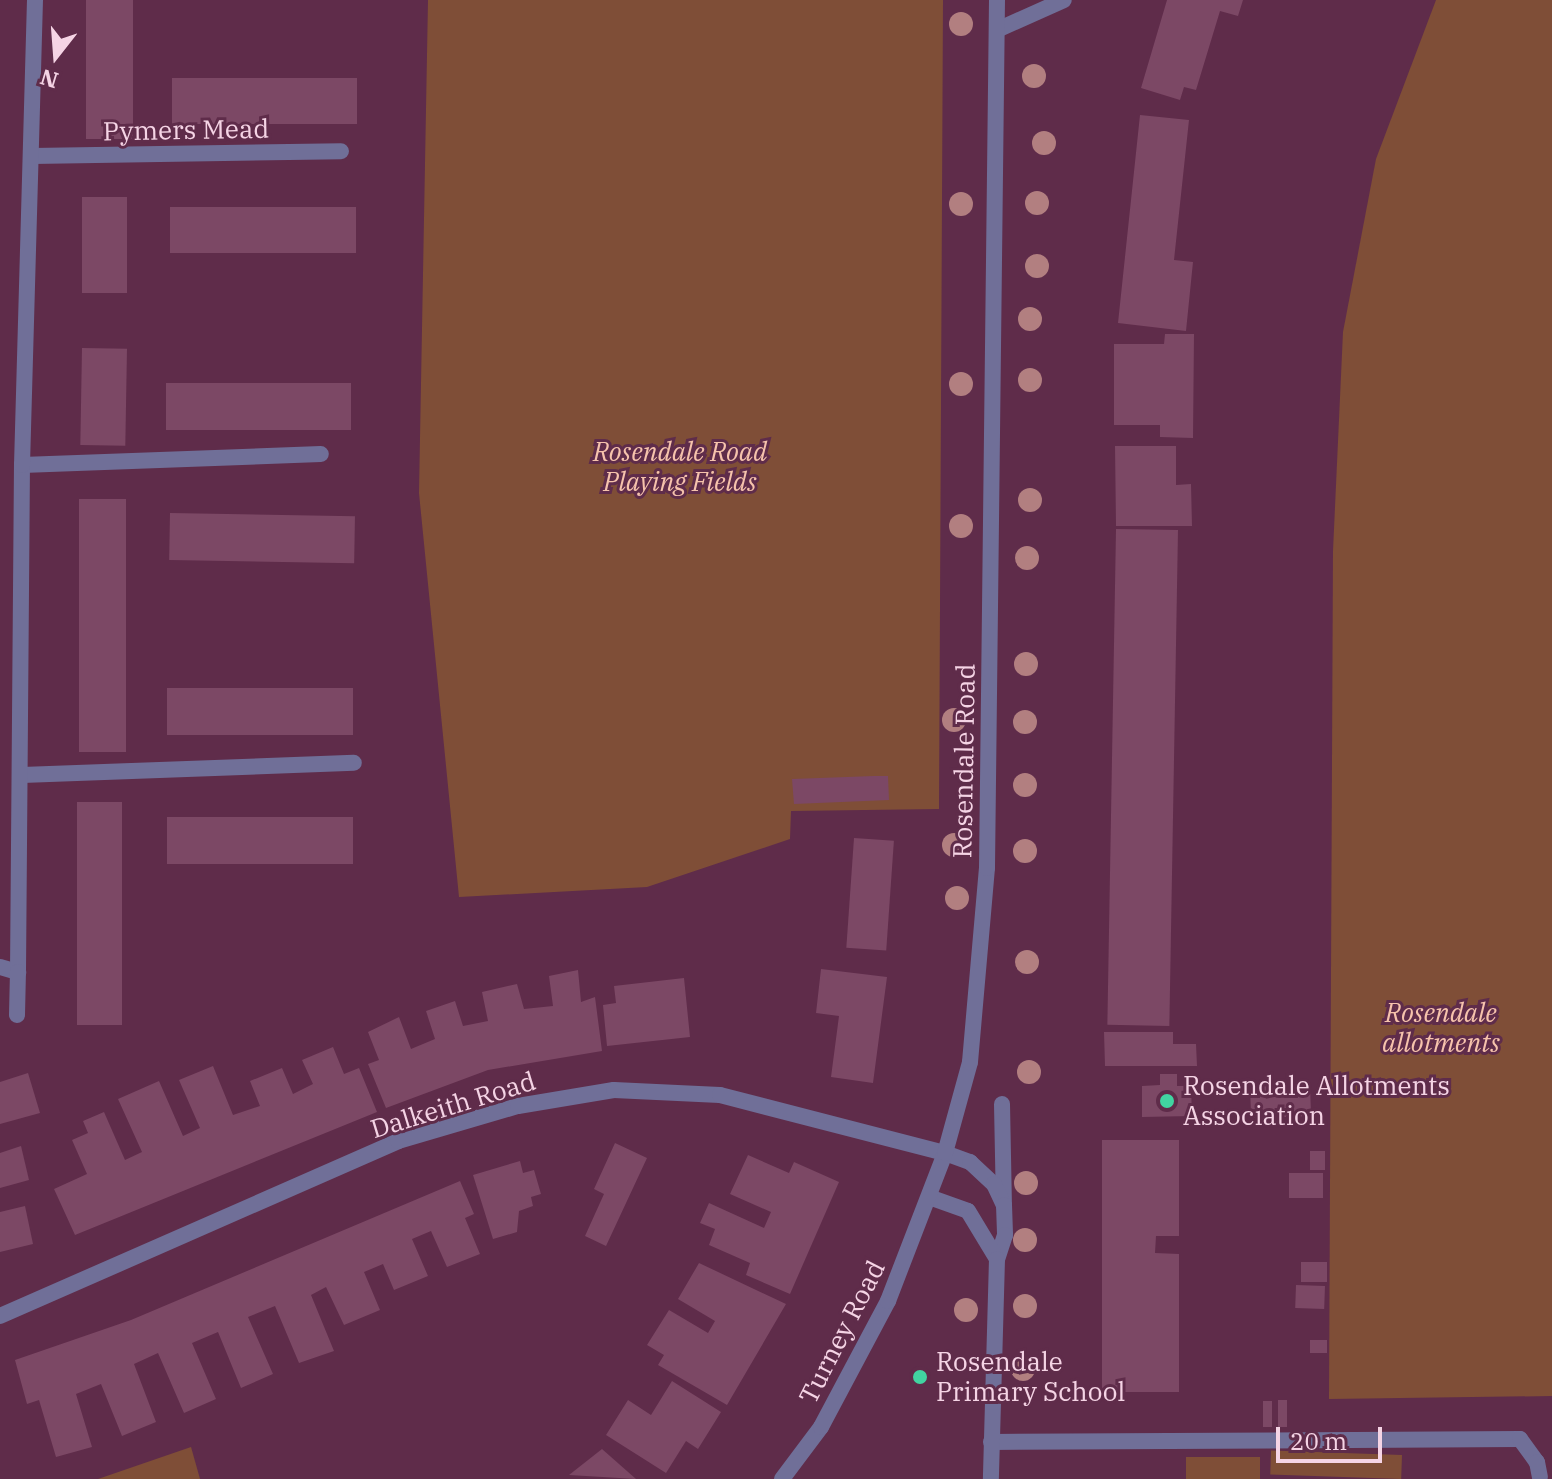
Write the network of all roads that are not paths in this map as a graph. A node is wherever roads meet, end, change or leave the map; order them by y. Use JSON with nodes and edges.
{"nodes":[{"id":1,"x":35,"y":0,"type":"edge"},
{"id":2,"x":997,"y":0,"type":"edge"},
{"id":3,"x":1064,"y":0,"type":"edge"},
{"id":4,"x":997,"y":30,"type":"junction"},
{"id":5,"x":341,"y":151,"type":"dead end"},
{"id":6,"x":32,"y":156,"type":"junction"},
{"id":7,"x":321,"y":454,"type":"dead end"},
{"id":8,"x":22,"y":465,"type":"junction"},
{"id":9,"x":354,"y":763,"type":"dead end"},
{"id":10,"x":22,"y":775,"type":"junction"},
{"id":11,"x":0,"y":967,"type":"edge"},
{"id":12,"x":18,"y":972,"type":"junction"},
{"id":13,"x":17,"y":1015,"type":"dead end"},
{"id":14,"x":1002,"y":1104,"type":"dead end"},
{"id":15,"x":945,"y":1153,"type":"junction"},
{"id":16,"x":929,"y":1197,"type":"junction"},
{"id":17,"x":1004,"y":1205,"type":"junction"},
{"id":18,"x":997,"y":1259,"type":"junction"},
{"id":19,"x":0,"y":1316,"type":"edge"},
{"id":20,"x":991,"y":1442,"type":"junction"},
{"id":21,"x":1540,"y":1477,"type":"dead end"},
{"id":22,"x":782,"y":1479,"type":"edge"},
{"id":23,"x":991,"y":1479,"type":"edge"}],
"edges":[{"from":1,"to":6,"type":"street"},
{"from":2,"to":4,"type":"street","name":"Rosendale Road"},
{"from":3,"to":4,"type":"street"},
{"from":4,"to":15,"type":"street","name":"Rosendale Road"},
{"from":5,"to":6,"type":"street","name":"Pymers Mead"},
{"from":6,"to":8,"type":"street"},
{"from":7,"to":8,"type":"street"},
{"from":8,"to":10,"type":"street"},
{"from":9,"to":10,"type":"street"},
{"from":10,"to":12,"type":"street"},
{"from":11,"to":12,"type":"street"},
{"from":12,"to":13,"type":"street"},
{"from":14,"to":17,"type":"street"},
{"from":15,"to":16,"type":"street","name":"Rosendale Road"},
{"from":15,"to":17,"type":"street","name":"Dalkeith Road"},
{"from":15,"to":19,"type":"street","name":"Dalkeith Road"},
{"from":16,"to":18,"type":"street"},
{"from":16,"to":22,"type":"street","name":"Turney Road"},
{"from":17,"to":18,"type":"street"},
{"from":18,"to":20,"type":"street"},
{"from":20,"to":21,"type":"street"},
{"from":20,"to":23,"type":"street"}]}
